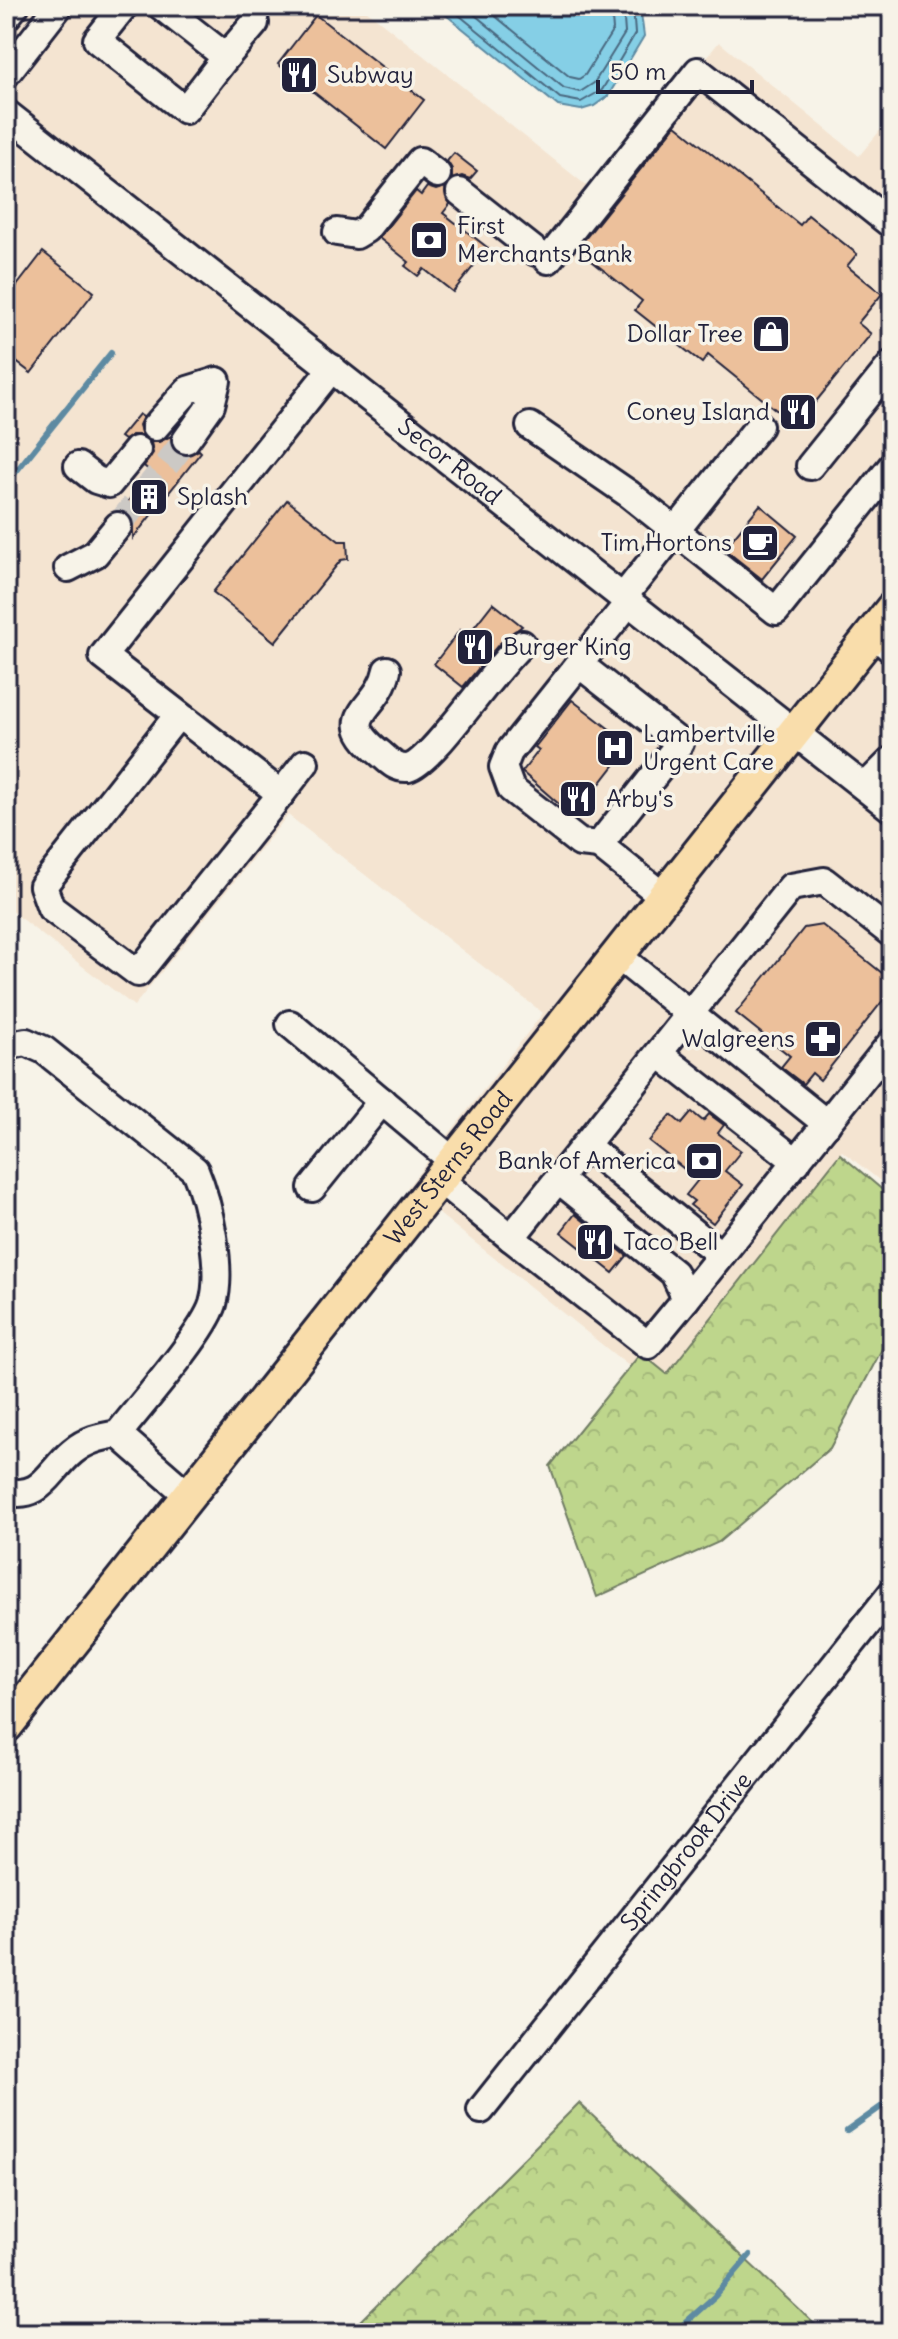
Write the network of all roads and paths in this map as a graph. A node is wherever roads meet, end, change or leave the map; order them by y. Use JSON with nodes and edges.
{"nodes":[{"id":1,"x":15,"y":6,"type":"edge"},
{"id":2,"x":59,"y":6,"type":"edge"},
{"id":3,"x":124,"y":6,"type":"edge"},
{"id":4,"x":161,"y":6,"type":"edge"},
{"id":5,"x":6,"y":17,"type":"edge"},
{"id":6,"x":255,"y":23,"type":"dead end"},
{"id":7,"x":226,"y":57,"type":"junction"},
{"id":8,"x":6,"y":74,"type":"edge"},
{"id":9,"x":6,"y":113,"type":"edge"},
{"id":10,"x":437,"y":174,"type":"dead end"},
{"id":11,"x":460,"y":192,"type":"dead end"},
{"id":12,"x":892,"y":225,"type":"edge"},
{"id":13,"x":337,"y":232,"type":"dead end"},
{"id":14,"x":892,"y":364,"type":"edge"},
{"id":15,"x":332,"y":368,"type":"junction"},
{"id":16,"x":530,"y":426,"type":"dead end"},
{"id":17,"x":759,"y":426,"type":"dead end"},
{"id":18,"x":155,"y":427,"type":"dead end"},
{"id":19,"x":186,"y":440,"type":"tunnel mouth"},
{"id":20,"x":137,"y":450,"type":"dead end"},
{"id":21,"x":78,"y":466,"type":"dead end"},
{"id":22,"x":810,"y":466,"type":"dead end"},
{"id":23,"x":892,"y":466,"type":"edge"},
{"id":24,"x":118,"y":526,"type":"tunnel mouth"},
{"id":25,"x":675,"y":532,"type":"junction"},
{"id":26,"x":68,"y":568,"type":"dead end"},
{"id":27,"x":627,"y":599,"type":"junction"},
{"id":28,"x":886,"y":631,"type":"edge"},
{"id":29,"x":522,"y":644,"type":"dead end"},
{"id":30,"x":579,"y":664,"type":"junction"},
{"id":31,"x":387,"y":670,"type":"dead end"},
{"id":32,"x":178,"y":715,"type":"junction"},
{"id":33,"x":795,"y":732,"type":"junction"},
{"id":34,"x":892,"y":760,"type":"edge"},
{"id":35,"x":305,"y":763,"type":"dead end"},
{"id":36,"x":865,"y":787,"type":"junction"},
{"id":37,"x":281,"y":794,"type":"junction"},
{"id":38,"x":892,"y":809,"type":"edge"},
{"id":39,"x":599,"y":845,"type":"junction"},
{"id":40,"x":664,"y":897,"type":"junction"},
{"id":41,"x":892,"y":934,"type":"edge"},
{"id":42,"x":618,"y":956,"type":"junction"},
{"id":43,"x":696,"y":1008,"type":"junction"},
{"id":44,"x":290,"y":1024,"type":"dead end"},
{"id":45,"x":892,"y":1042,"type":"edge"},
{"id":46,"x":6,"y":1046,"type":"edge"},
{"id":47,"x":659,"y":1054,"type":"junction"},
{"id":48,"x":382,"y":1101,"type":"junction"},
{"id":49,"x":833,"y":1117,"type":"junction"},
{"id":50,"x":586,"y":1146,"type":"junction"},
{"id":51,"x":797,"y":1162,"type":"junction"},
{"id":52,"x":447,"y":1171,"type":"junction"},
{"id":53,"x":559,"y":1180,"type":"junction"},
{"id":54,"x":312,"y":1188,"type":"dead end"},
{"id":55,"x":511,"y":1238,"type":"junction"},
{"id":56,"x":721,"y":1255,"type":"junction"},
{"id":57,"x":686,"y":1299,"type":"junction"},
{"id":58,"x":118,"y":1434,"type":"junction"},
{"id":59,"x":6,"y":1491,"type":"edge"},
{"id":60,"x":188,"y":1495,"type":"junction"},
{"id":61,"x":892,"y":1593,"type":"edge"},
{"id":62,"x":6,"y":1726,"type":"edge"},
{"id":63,"x":481,"y":2110,"type":"dead end"}],
"edges":[{"from":1,"to":5,"type":"street"},
{"from":2,"to":8,"type":"street"},
{"from":3,"to":7,"type":"street"},
{"from":4,"to":7,"type":"street"},
{"from":6,"to":7,"type":"street"},
{"from":9,"to":15,"type":"street","name":"Secor Road"},
{"from":10,"to":13,"type":"street"},
{"from":11,"to":12,"type":"street"},
{"from":14,"to":22,"type":"street"},
{"from":15,"to":27,"type":"street","name":"Secor Road"},
{"from":15,"to":32,"type":"street"},
{"from":16,"to":25,"type":"street"},
{"from":17,"to":25,"type":"street"},
{"from":18,"to":19,"type":"street"},
{"from":20,"to":21,"type":"street"},
{"from":23,"to":25,"type":"street"},
{"from":24,"to":26,"type":"street"},
{"from":25,"to":27,"type":"street"},
{"from":27,"to":30,"type":"street"},
{"from":27,"to":33,"type":"street","name":"Secor Road"},
{"from":28,"to":33,"type":"main road","name":"West Sterns Road"},
{"from":29,"to":31,"type":"street"},
{"from":30,"to":39,"type":"street"},
{"from":30,"to":39,"type":"street"},
{"from":32,"to":37,"type":"street"},
{"from":32,"to":37,"type":"street"},
{"from":33,"to":36,"type":"street","name":"Secor Road"},
{"from":33,"to":40,"type":"main road","name":"West Sterns Road"},
{"from":34,"to":36,"type":"street"},
{"from":35,"to":37,"type":"street"},
{"from":36,"to":38,"type":"street","name":"Secor Road"},
{"from":39,"to":40,"type":"street"},
{"from":40,"to":42,"type":"main road","name":"West Sterns Road"},
{"from":41,"to":43,"type":"street"},
{"from":42,"to":43,"type":"street"},
{"from":42,"to":52,"type":"main road","name":"West Sterns Road"},
{"from":43,"to":47,"type":"street"},
{"from":43,"to":49,"type":"street"},
{"from":44,"to":48,"type":"street"},
{"from":45,"to":49,"type":"street"},
{"from":46,"to":58,"type":"street"},
{"from":47,"to":50,"type":"street"},
{"from":47,"to":51,"type":"street"},
{"from":48,"to":52,"type":"street"},
{"from":48,"to":54,"type":"street"},
{"from":49,"to":51,"type":"street"},
{"from":50,"to":53,"type":"street"},
{"from":50,"to":56,"type":"street"},
{"from":51,"to":56,"type":"street"},
{"from":52,"to":55,"type":"street"},
{"from":52,"to":60,"type":"main road","name":"West Sterns Road"},
{"from":53,"to":55,"type":"street"},
{"from":53,"to":57,"type":"street"},
{"from":55,"to":57,"type":"street"},
{"from":56,"to":57,"type":"street"},
{"from":58,"to":59,"type":"street"},
{"from":58,"to":60,"type":"street"},
{"from":60,"to":62,"type":"main road","name":"West Sterns Road"},
{"from":61,"to":63,"type":"street","name":"Springbrook Drive"}]}
